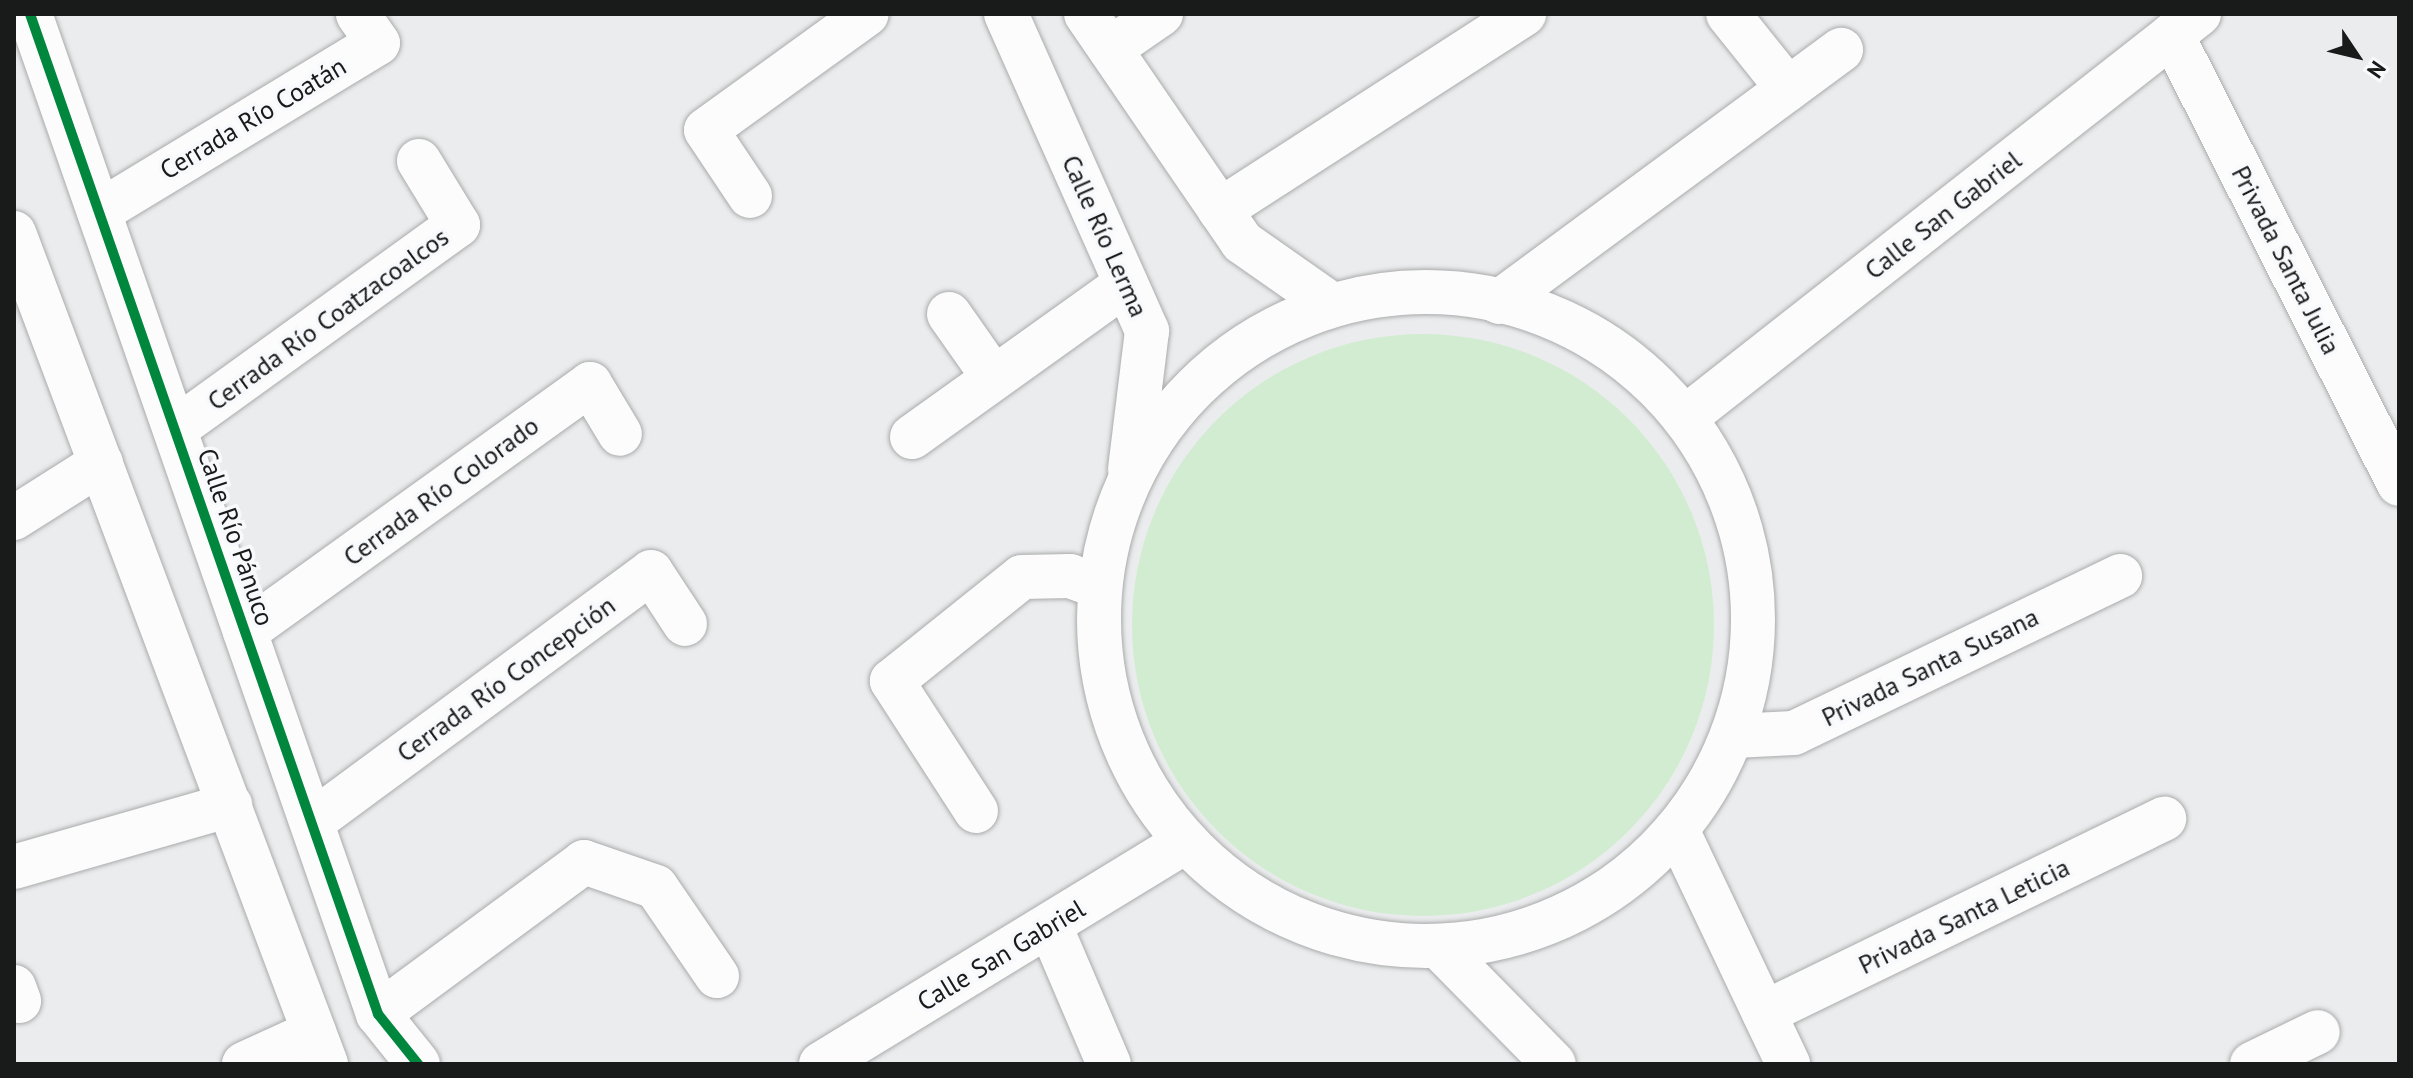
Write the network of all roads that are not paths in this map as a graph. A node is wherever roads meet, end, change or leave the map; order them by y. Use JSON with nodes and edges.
{"nodes":[{"id":1,"x":30,"y":14,"type":"edge"},
{"id":2,"x":358,"y":14,"type":"edge"},
{"id":3,"x":867,"y":14,"type":"edge"},
{"id":4,"x":1006,"y":14,"type":"edge"},
{"id":5,"x":1086,"y":14,"type":"edge"},
{"id":6,"x":1161,"y":14,"type":"edge"},
{"id":7,"x":1524,"y":14,"type":"edge"},
{"id":8,"x":1728,"y":14,"type":"edge"},
{"id":9,"x":2186,"y":25,"type":"edge"},
{"id":10,"x":1110,"y":49,"type":"junction"},
{"id":11,"x":1841,"y":50,"type":"dead end"},
{"id":12,"x":1788,"y":89,"type":"junction"},
{"id":13,"x":419,"y":161,"type":"dead end"},
{"id":14,"x":750,"y":196,"type":"dead end"},
{"id":15,"x":1220,"y":210,"type":"junction"},
{"id":16,"x":99,"y":212,"type":"junction"},
{"id":17,"x":15,"y":241,"type":"edge"},
{"id":18,"x":1126,"y":284,"type":"junction"},
{"id":19,"x":1499,"y":302,"type":"junction"},
{"id":20,"x":1329,"y":303,"type":"junction"},
{"id":21,"x":949,"y":314,"type":"dead end"},
{"id":22,"x":994,"y":378,"type":"junction"},
{"id":23,"x":1687,"y":416,"type":"junction"},
{"id":24,"x":175,"y":429,"type":"junction"},
{"id":25,"x":620,"y":434,"type":"dead end"},
{"id":26,"x":912,"y":437,"type":"dead end"},
{"id":27,"x":101,"y":463,"type":"junction"},
{"id":28,"x":1130,"y":470,"type":"junction"},
{"id":29,"x":2399,"y":484,"type":"edge"},
{"id":30,"x":14,"y":518,"type":"edge"},
{"id":31,"x":2120,"y":576,"type":"dead end"},
{"id":32,"x":1097,"y":586,"type":"junction"},
{"id":33,"x":685,"y":624,"type":"dead end"},
{"id":34,"x":245,"y":632,"type":"junction"},
{"id":35,"x":1734,"y":736,"type":"junction"},
{"id":36,"x":230,"y":805,"type":"junction"},
{"id":37,"x":976,"y":811,"type":"dead end"},
{"id":38,"x":2164,"y":819,"type":"dead end"},
{"id":39,"x":312,"y":822,"type":"junction"},
{"id":40,"x":1678,"y":832,"type":"junction"},
{"id":41,"x":1180,"y":845,"type":"junction"},
{"id":42,"x":14,"y":867,"type":"edge"},
{"id":43,"x":1050,"y":926,"type":"junction"},
{"id":44,"x":1443,"y":951,"type":"junction"},
{"id":45,"x":717,"y":976,"type":"dead end"},
{"id":46,"x":1764,"y":1013,"type":"junction"},
{"id":47,"x":378,"y":1014,"type":"junction"},
{"id":48,"x":2318,"y":1032,"type":"dead end"},
{"id":49,"x":320,"y":1048,"type":"edge"},
{"id":50,"x":244,"y":1064,"type":"edge"},
{"id":51,"x":418,"y":1064,"type":"edge"},
{"id":52,"x":821,"y":1064,"type":"edge"},
{"id":53,"x":1109,"y":1064,"type":"edge"},
{"id":54,"x":1554,"y":1064,"type":"edge"},
{"id":55,"x":1788,"y":1064,"type":"edge"},
{"id":56,"x":2252,"y":1064,"type":"edge"}],
"edges":[{"from":1,"to":16,"type":"street","name":"Calle Río Pánuco"},
{"from":2,"to":16,"type":"street","name":"Cerrada Río Coatán"},
{"from":3,"to":14,"type":"street"},
{"from":4,"to":18,"type":"street","name":"Calle Río Lerma"},
{"from":5,"to":10,"type":"street"},
{"from":6,"to":10,"type":"street"},
{"from":7,"to":15,"type":"street"},
{"from":8,"to":12,"type":"street"},
{"from":9,"to":23,"type":"street","name":"Calle San Gabriel"},
{"from":9,"to":29,"type":"street","name":"Privada Santa Julia"},
{"from":10,"to":15,"type":"street"},
{"from":11,"to":12,"type":"street"},
{"from":12,"to":19,"type":"street"},
{"from":13,"to":24,"type":"street","name":"Cerrada Río Coatzacoalcos"},
{"from":15,"to":20,"type":"street"},
{"from":16,"to":24,"type":"street","name":"Calle Río Pánuco"},
{"from":17,"to":27,"type":"street"},
{"from":18,"to":22,"type":"street"},
{"from":18,"to":28,"type":"street","name":"Calle Río Lerma"},
{"from":19,"to":20,"type":"street"},
{"from":19,"to":23,"type":"street"},
{"from":20,"to":28,"type":"street"},
{"from":21,"to":22,"type":"street"},
{"from":22,"to":26,"type":"street"},
{"from":23,"to":35,"type":"street"},
{"from":24,"to":34,"type":"street","name":"Calle Río Pánuco"},
{"from":25,"to":34,"type":"street","name":"Cerrada Río Colorado"},
{"from":27,"to":30,"type":"street"},
{"from":27,"to":36,"type":"street"},
{"from":28,"to":32,"type":"street"},
{"from":31,"to":35,"type":"street","name":"Privada Santa Susana"},
{"from":32,"to":37,"type":"street"},
{"from":32,"to":41,"type":"street"},
{"from":33,"to":39,"type":"street","name":"Cerrada Río Concepción"},
{"from":34,"to":39,"type":"street","name":"Calle Río Pánuco"},
{"from":35,"to":40,"type":"street"},
{"from":36,"to":42,"type":"street"},
{"from":36,"to":49,"type":"street"},
{"from":38,"to":46,"type":"street","name":"Privada Santa Leticia"},
{"from":39,"to":47,"type":"street","name":"Calle Río Pánuco"},
{"from":40,"to":44,"type":"street"},
{"from":40,"to":46,"type":"street"},
{"from":41,"to":43,"type":"street","name":"Calle San Gabriel"},
{"from":41,"to":44,"type":"street"},
{"from":43,"to":52,"type":"street","name":"Calle San Gabriel"},
{"from":43,"to":53,"type":"street"},
{"from":44,"to":54,"type":"street"},
{"from":45,"to":47,"type":"street"},
{"from":46,"to":55,"type":"street"},
{"from":47,"to":51,"type":"street","name":"Calle Río Pánuco"},
{"from":48,"to":56,"type":"street"},
{"from":49,"to":50,"type":"street"}]}
